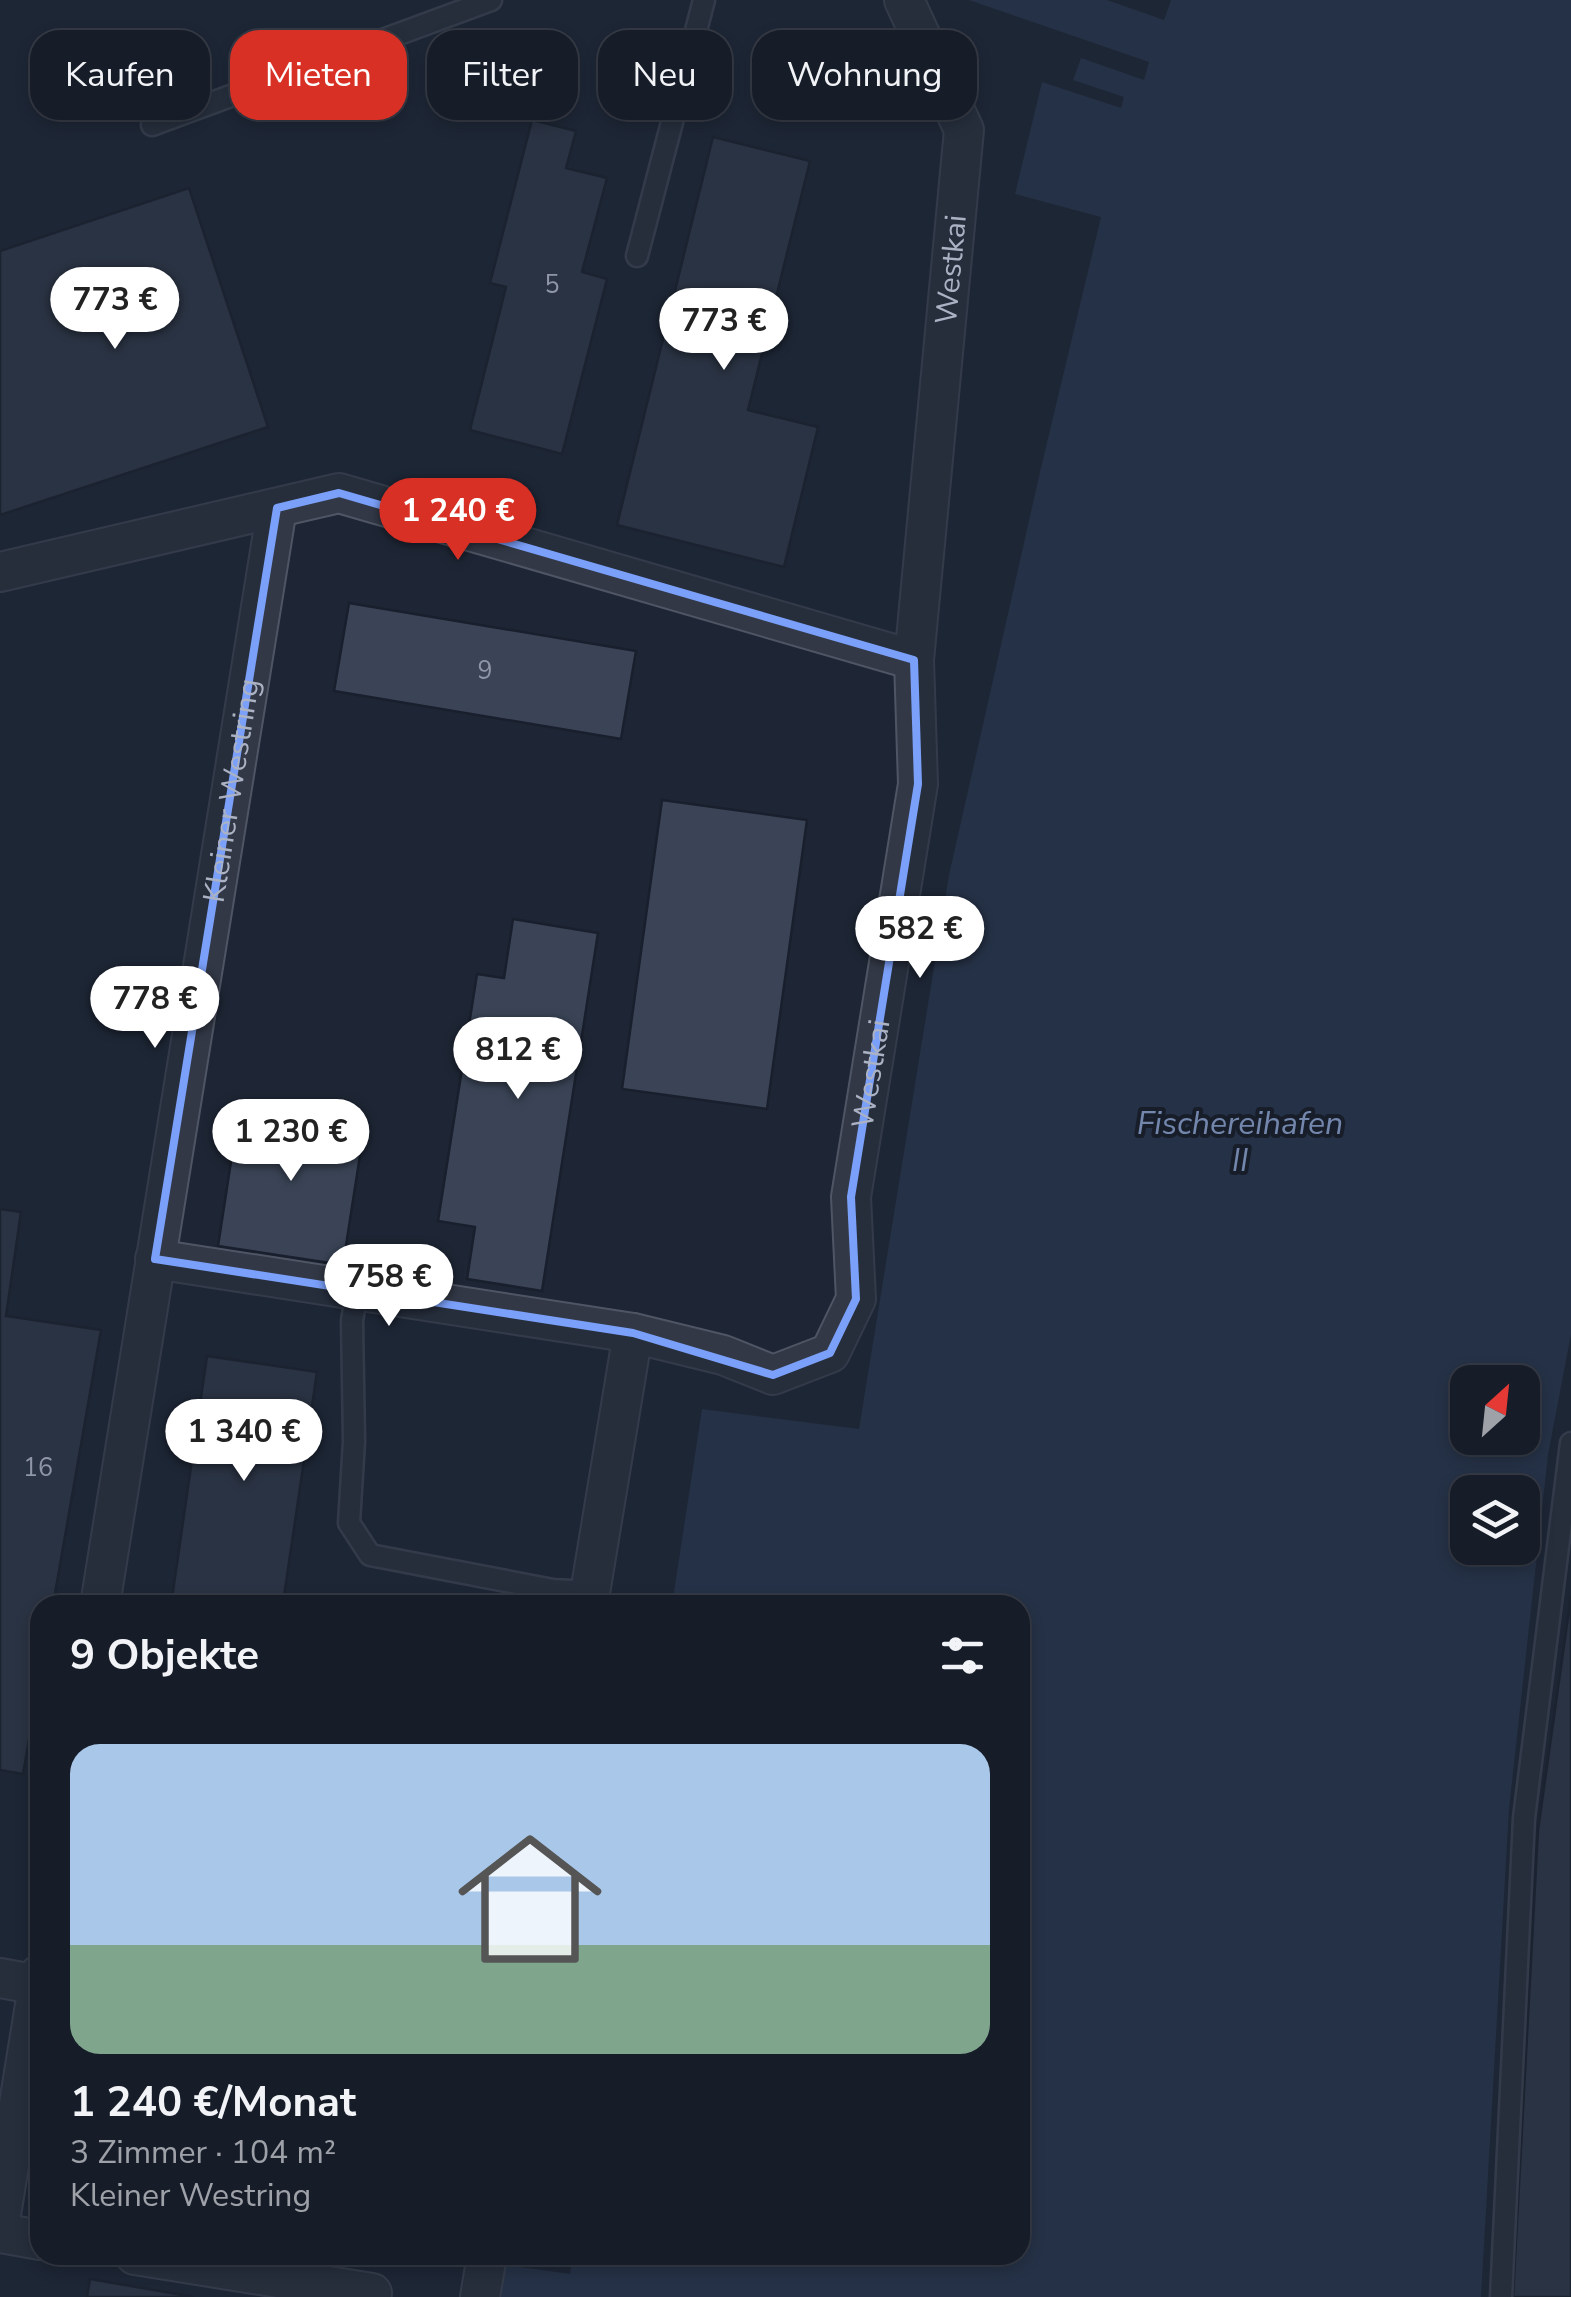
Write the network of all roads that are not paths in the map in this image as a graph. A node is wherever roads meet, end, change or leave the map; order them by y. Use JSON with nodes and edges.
{"nodes":[{"id":1,"x":491,"y":0,"type":"edge"},
{"id":2,"x":704,"y":0,"type":"edge"},
{"id":3,"x":904,"y":0,"type":"edge"},
{"id":4,"x":152,"y":125,"type":"dead end"},
{"id":5,"x":637,"y":256,"type":"dead end"},
{"id":6,"x":277,"y":508,"type":"junction"},
{"id":7,"x":0,"y":572,"type":"edge"},
{"id":8,"x":914,"y":660,"type":"junction"},
{"id":9,"x":156,"y":1259,"type":"junction"},
{"id":10,"x":357,"y":1290,"type":"junction"},
{"id":11,"x":633,"y":1333,"type":"junction"},
{"id":12,"x":1571,"y":1443,"type":"edge"},
{"id":13,"x":102,"y":1595,"type":"edge"},
{"id":14,"x":573,"y":1595,"type":"edge"},
{"id":15,"x":590,"y":1595,"type":"edge"},
{"id":16,"x":0,"y":1978,"type":"edge"},
{"id":17,"x":30,"y":1979,"type":"edge"},
{"id":18,"x":30,"y":2035,"type":"edge"},
{"id":19,"x":0,"y":2222,"type":"edge"},
{"id":20,"x":0,"y":2233,"type":"edge"},
{"id":21,"x":30,"y":2238,"type":"edge"},
{"id":22,"x":194,"y":2265,"type":"edge"},
{"id":23,"x":485,"y":2265,"type":"edge"},
{"id":24,"x":378,"y":2296,"type":"edge"},
{"id":25,"x":480,"y":2297,"type":"edge"},
{"id":26,"x":1501,"y":2297,"type":"edge"}],
"edges":[{"from":1,"to":4,"type":"lane"},
{"from":2,"to":5,"type":"lane"},
{"from":3,"to":8,"type":"street","name":"Westkai"},
{"from":6,"to":7,"type":"street"},
{"from":6,"to":8,"type":"street"},
{"from":6,"to":9,"type":"street","name":"Kleiner Westring"},
{"from":8,"to":11,"type":"street","name":"Westkai"},
{"from":9,"to":10,"type":"street","name":"Westkai"},
{"from":9,"to":13,"type":"street","name":"Kleiner Westring"},
{"from":10,"to":11,"type":"street","name":"Westkai"},
{"from":10,"to":14,"type":"lane"},
{"from":11,"to":15,"type":"street"},
{"from":12,"to":26,"type":"lane"},
{"from":16,"to":17,"type":"street"},
{"from":18,"to":19,"type":"street"},
{"from":20,"to":21,"type":"street"},
{"from":22,"to":24,"type":"street"},
{"from":23,"to":25,"type":"street"}]}
